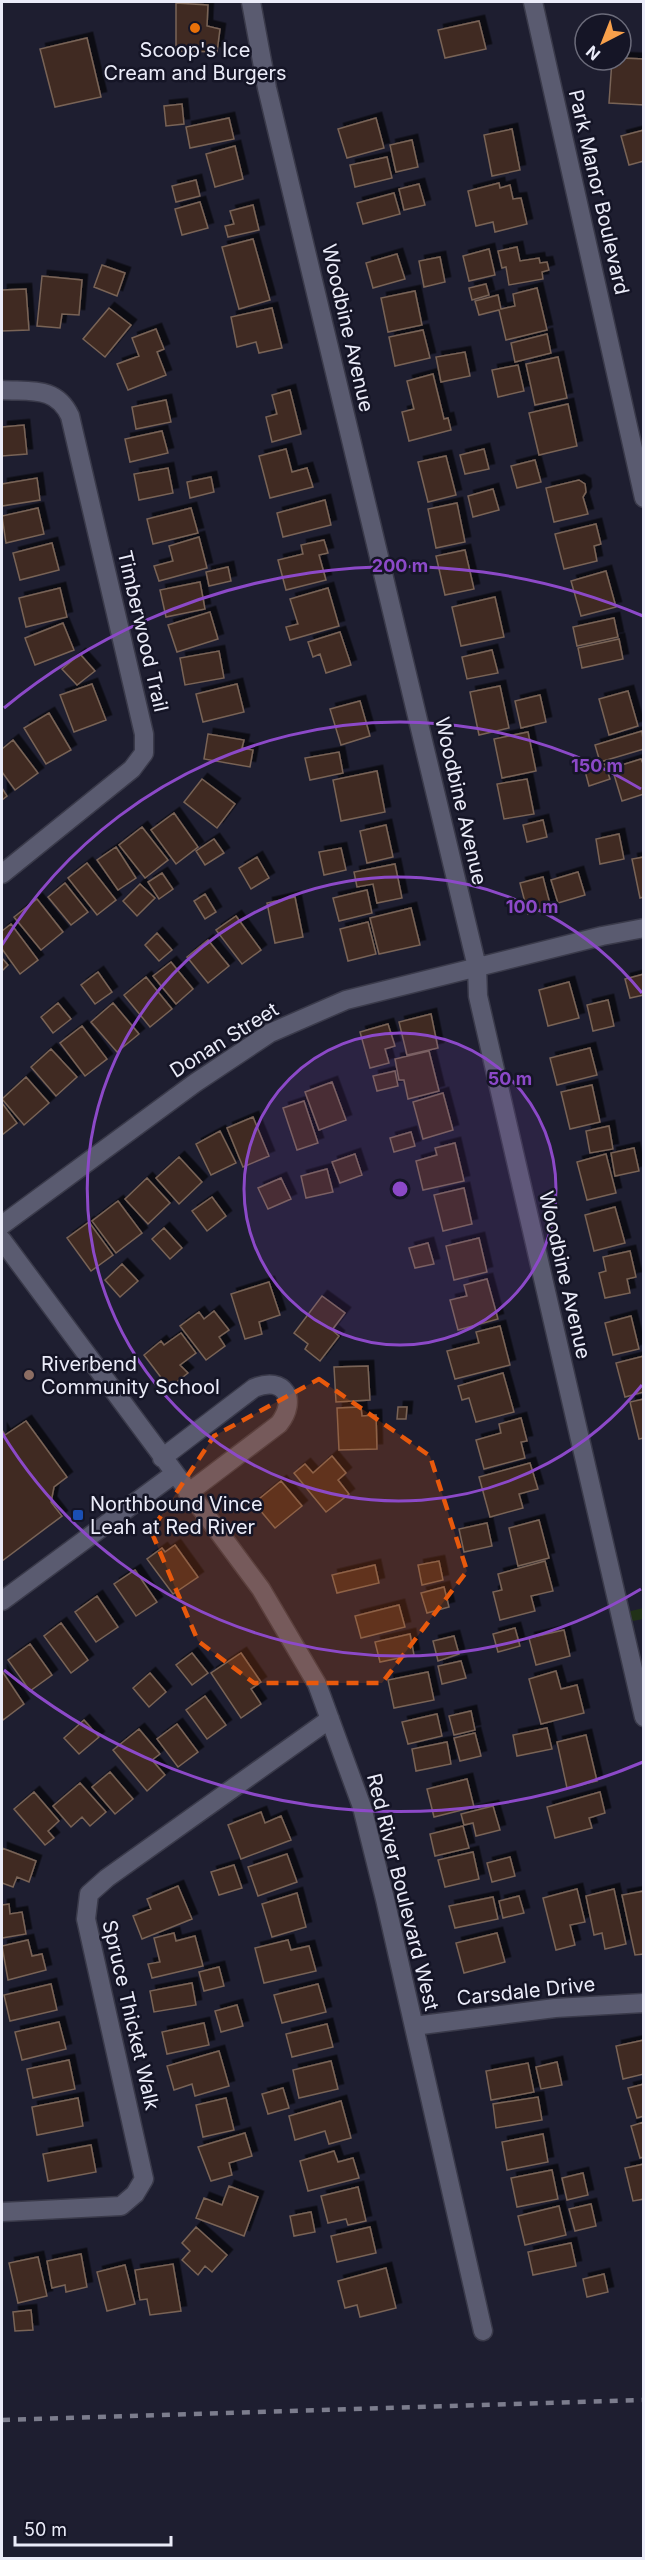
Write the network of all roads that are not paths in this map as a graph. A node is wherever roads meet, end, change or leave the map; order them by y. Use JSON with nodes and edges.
{"nodes":[{"id":1,"x":251,"y":2,"type":"edge"},
{"id":2,"x":533,"y":2,"type":"edge"},
{"id":3,"x":2,"y":390,"type":"edge"},
{"id":4,"x":644,"y":498,"type":"edge"},
{"id":5,"x":2,"y":874,"type":"edge"},
{"id":6,"x":644,"y":928,"type":"edge"},
{"id":7,"x":477,"y":967,"type":"junction"},
{"id":8,"x":2,"y":1226,"type":"edge"},
{"id":9,"x":2,"y":1240,"type":"edge"},
{"id":10,"x":162,"y":1458,"type":"junction"},
{"id":11,"x":174,"y":1474,"type":"junction"},
{"id":12,"x":188,"y":1493,"type":"junction"},
{"id":13,"x":2,"y":1601,"type":"edge"},
{"id":14,"x":644,"y":1717,"type":"edge"},
{"id":15,"x":330,"y":1719,"type":"junction"},
{"id":16,"x":644,"y":2003,"type":"edge"},
{"id":17,"x":414,"y":2026,"type":"junction"},
{"id":18,"x":2,"y":2212,"type":"edge"},
{"id":19,"x":483,"y":2331,"type":"dead end"}],
"edges":[{"from":1,"to":7,"type":"street","name":"Woodbine Avenue"},
{"from":2,"to":4,"type":"street","name":"Park Manor Boulevard"},
{"from":3,"to":5,"type":"street","name":"Timberwood Trail"},
{"from":6,"to":7,"type":"street","name":"Donan Street"},
{"from":7,"to":8,"type":"street","name":"Donan Street"},
{"from":7,"to":14,"type":"street","name":"Woodbine Avenue"},
{"from":9,"to":10,"type":"street","name":"Red River Boulevard West"},
{"from":10,"to":11,"type":"street","name":"Red River Boulevard West"},
{"from":10,"to":12,"type":"street"},
{"from":11,"to":12,"type":"street","name":"Red River Boulevard West"},
{"from":11,"to":13,"type":"street"},
{"from":12,"to":15,"type":"street","name":"Red River Boulevard West"},
{"from":15,"to":17,"type":"street","name":"Red River Boulevard West"},
{"from":15,"to":18,"type":"street","name":"Spruce Thicket Walk"},
{"from":16,"to":17,"type":"street","name":"Carsdale Drive"},
{"from":17,"to":19,"type":"street","name":"Red River Boulevard West"}]}
